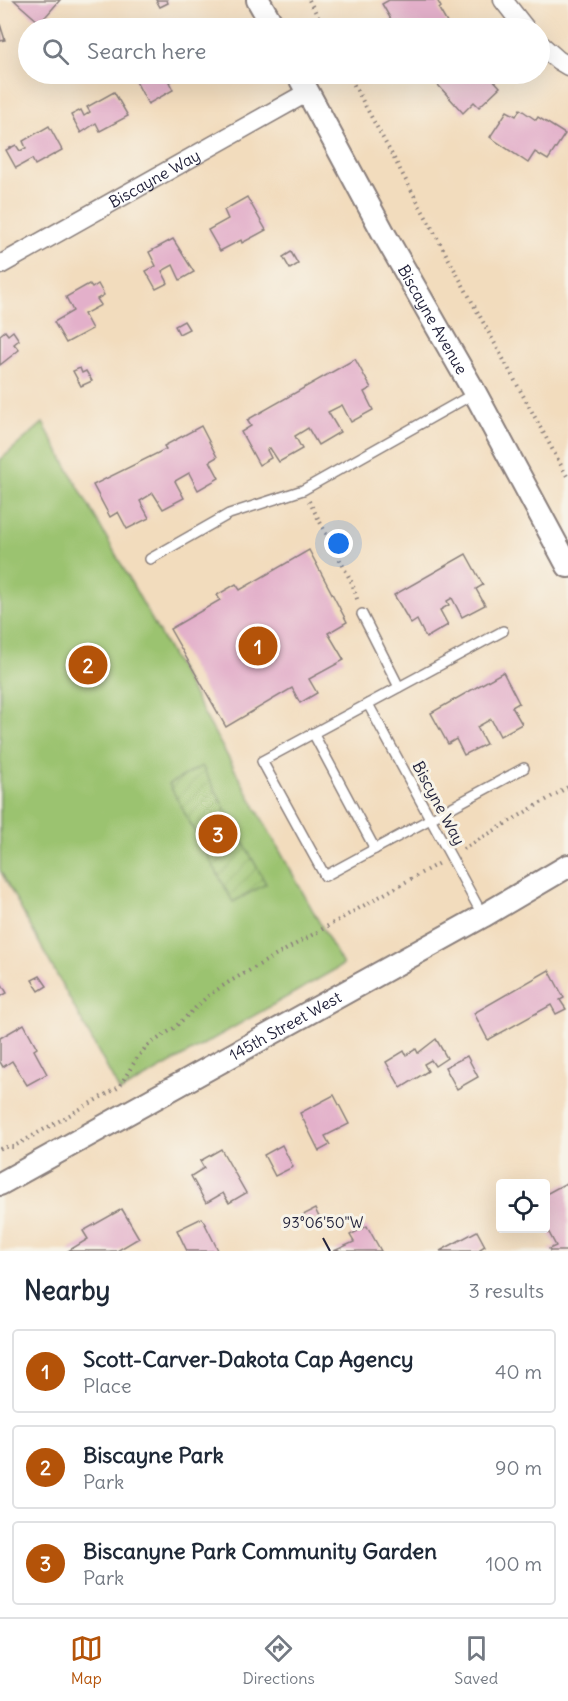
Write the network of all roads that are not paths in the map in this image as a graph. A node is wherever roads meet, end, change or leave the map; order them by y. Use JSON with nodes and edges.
{"nodes":[{"id":1,"x":258,"y":0,"type":"edge"},
{"id":2,"x":503,"y":0,"type":"edge"},
{"id":3,"x":268,"y":18,"type":"edge"},
{"id":4,"x":517,"y":18,"type":"edge"},
{"id":5,"x":550,"y":53,"type":"edge"},
{"id":6,"x":568,"y":66,"type":"edge"},
{"id":7,"x":301,"y":84,"type":"edge"},
{"id":8,"x":304,"y":84,"type":"edge"},
{"id":9,"x":0,"y":265,"type":"edge"},
{"id":10,"x":476,"y":393,"type":"junction"},
{"id":11,"x":150,"y":559,"type":"dead end"},
{"id":12,"x":568,"y":566,"type":"edge"},
{"id":13,"x":362,"y":614,"type":"road end"},
{"id":14,"x":503,"y":631,"type":"dead end"},
{"id":15,"x":399,"y":687,"type":"junction"},
{"id":16,"x":368,"y":704,"type":"junction"},
{"id":17,"x":313,"y":733,"type":"junction"},
{"id":18,"x":525,"y":768,"type":"dead end"},
{"id":19,"x":430,"y":819,"type":"junction"},
{"id":20,"x":375,"y":849,"type":"junction"},
{"id":21,"x":568,"y":866,"type":"edge"},
{"id":22,"x":483,"y":916,"type":"junction"},
{"id":23,"x":0,"y":1184,"type":"edge"}],
"edges":[{"from":1,"to":3,"type":"street"},
{"from":2,"to":4,"type":"street"},
{"from":5,"to":6,"type":"street"},
{"from":7,"to":9,"type":"street","name":"Biscayne Way"},
{"from":8,"to":10,"type":"street","name":"Biscayne Avenue"},
{"from":10,"to":11,"type":"lane"},
{"from":10,"to":12,"type":"street","name":"Biscayne Avenue"},
{"from":13,"to":15,"type":"lane"},
{"from":14,"to":15,"type":"lane"},
{"from":15,"to":16,"type":"lane"},
{"from":16,"to":17,"type":"lane"},
{"from":16,"to":19,"type":"lane","name":"Biscyne Way"},
{"from":17,"to":20,"type":"lane"},
{"from":17,"to":20,"type":"lane"},
{"from":18,"to":19,"type":"lane"},
{"from":19,"to":20,"type":"lane"},
{"from":19,"to":22,"type":"lane","name":"Biscyne Way"},
{"from":21,"to":22,"type":"street","name":"145th Street West"},
{"from":22,"to":23,"type":"street","name":"145th Street West"}]}
